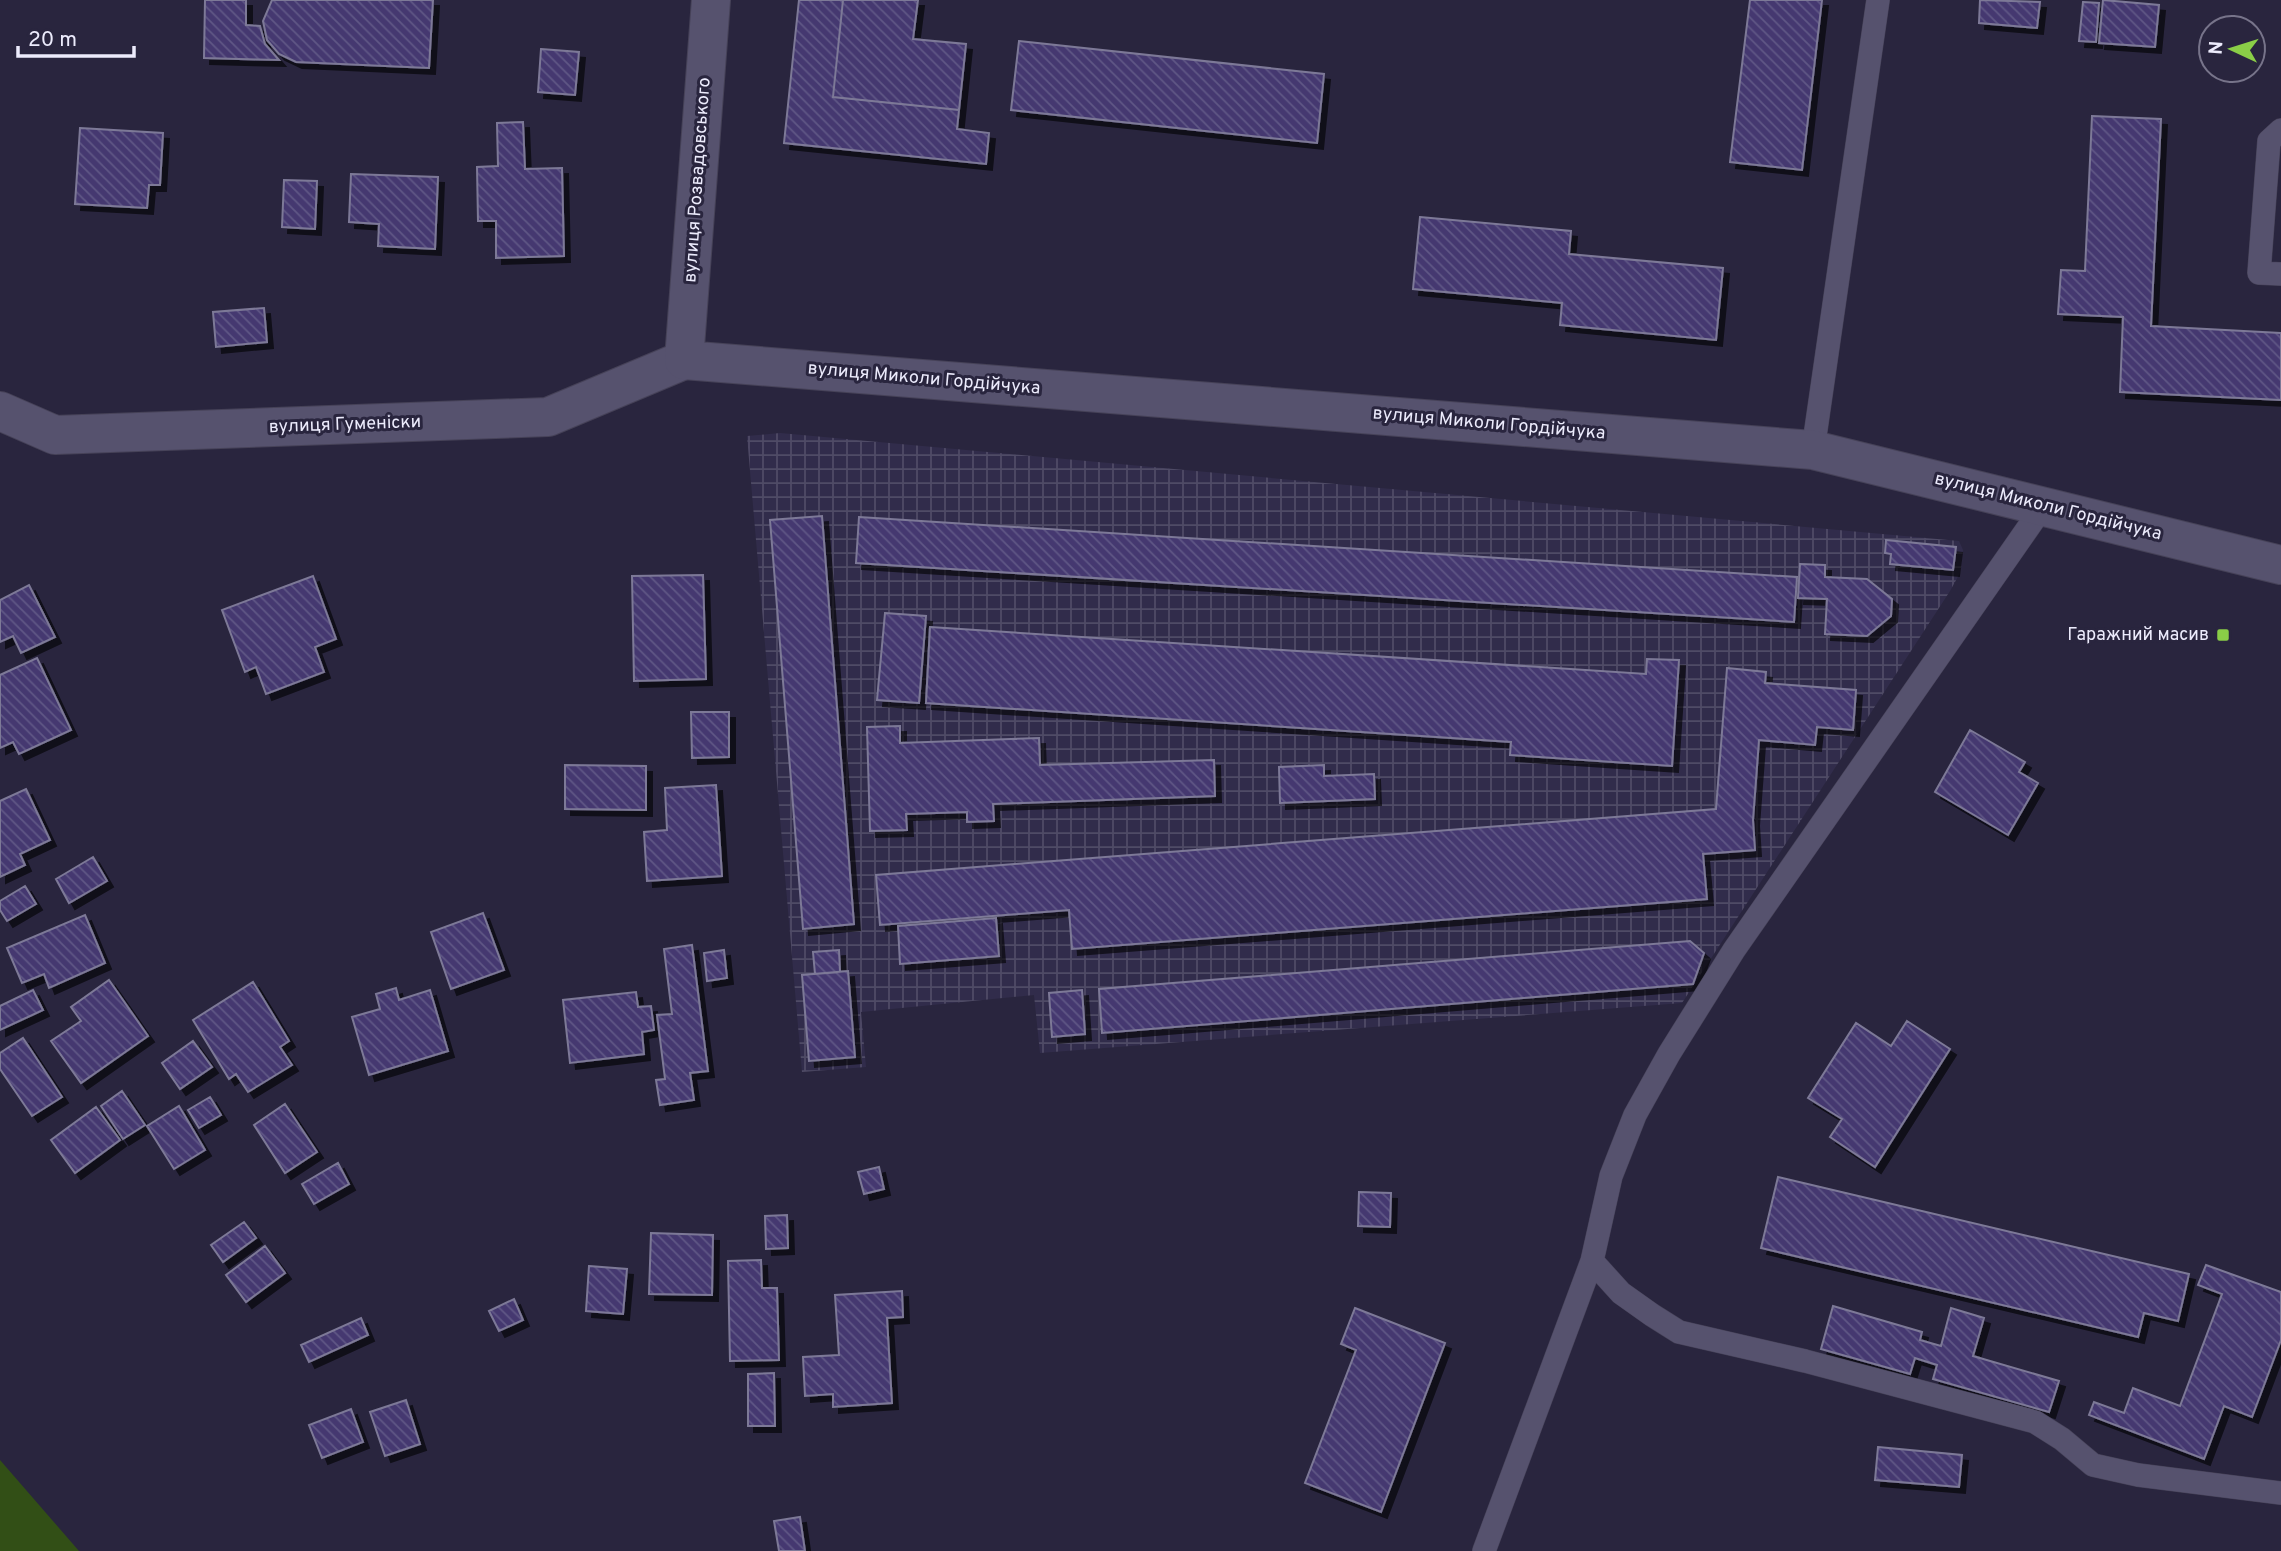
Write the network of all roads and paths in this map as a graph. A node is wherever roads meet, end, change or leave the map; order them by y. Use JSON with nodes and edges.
{"nodes":[{"id":1,"x":711,"y":0,"type":"edge"},
{"id":2,"x":1878,"y":0,"type":"edge"},
{"id":3,"x":2281,"y":130,"type":"edge"},
{"id":4,"x":2281,"y":274,"type":"edge"},
{"id":5,"x":684,"y":360,"type":"junction"},
{"id":6,"x":0,"y":411,"type":"edge"},
{"id":7,"x":1813,"y":450,"type":"junction"},
{"id":8,"x":2044,"y":505,"type":"junction"},
{"id":9,"x":2281,"y":565,"type":"edge"},
{"id":10,"x":1592,"y":1261,"type":"junction"},
{"id":11,"x":2281,"y":1493,"type":"edge"},
{"id":12,"x":1484,"y":1551,"type":"edge"}],
"edges":[{"from":1,"to":5,"type":"street","name":"вулиця Розвадовського"},
{"from":2,"to":7,"type":"lane"},
{"from":3,"to":4,"type":"lane"},
{"from":5,"to":6,"type":"street","name":"вулиця Гуменіски"},
{"from":5,"to":7,"type":"street","name":"вулиця Миколи Гордійчука"},
{"from":7,"to":8,"type":"street","name":"вулиця Миколи Гордійчука"},
{"from":8,"to":9,"type":"street","name":"вулиця Миколи Гордійчука"},
{"from":8,"to":10,"type":"lane"},
{"from":10,"to":11,"type":"lane"},
{"from":10,"to":12,"type":"lane"}]}
